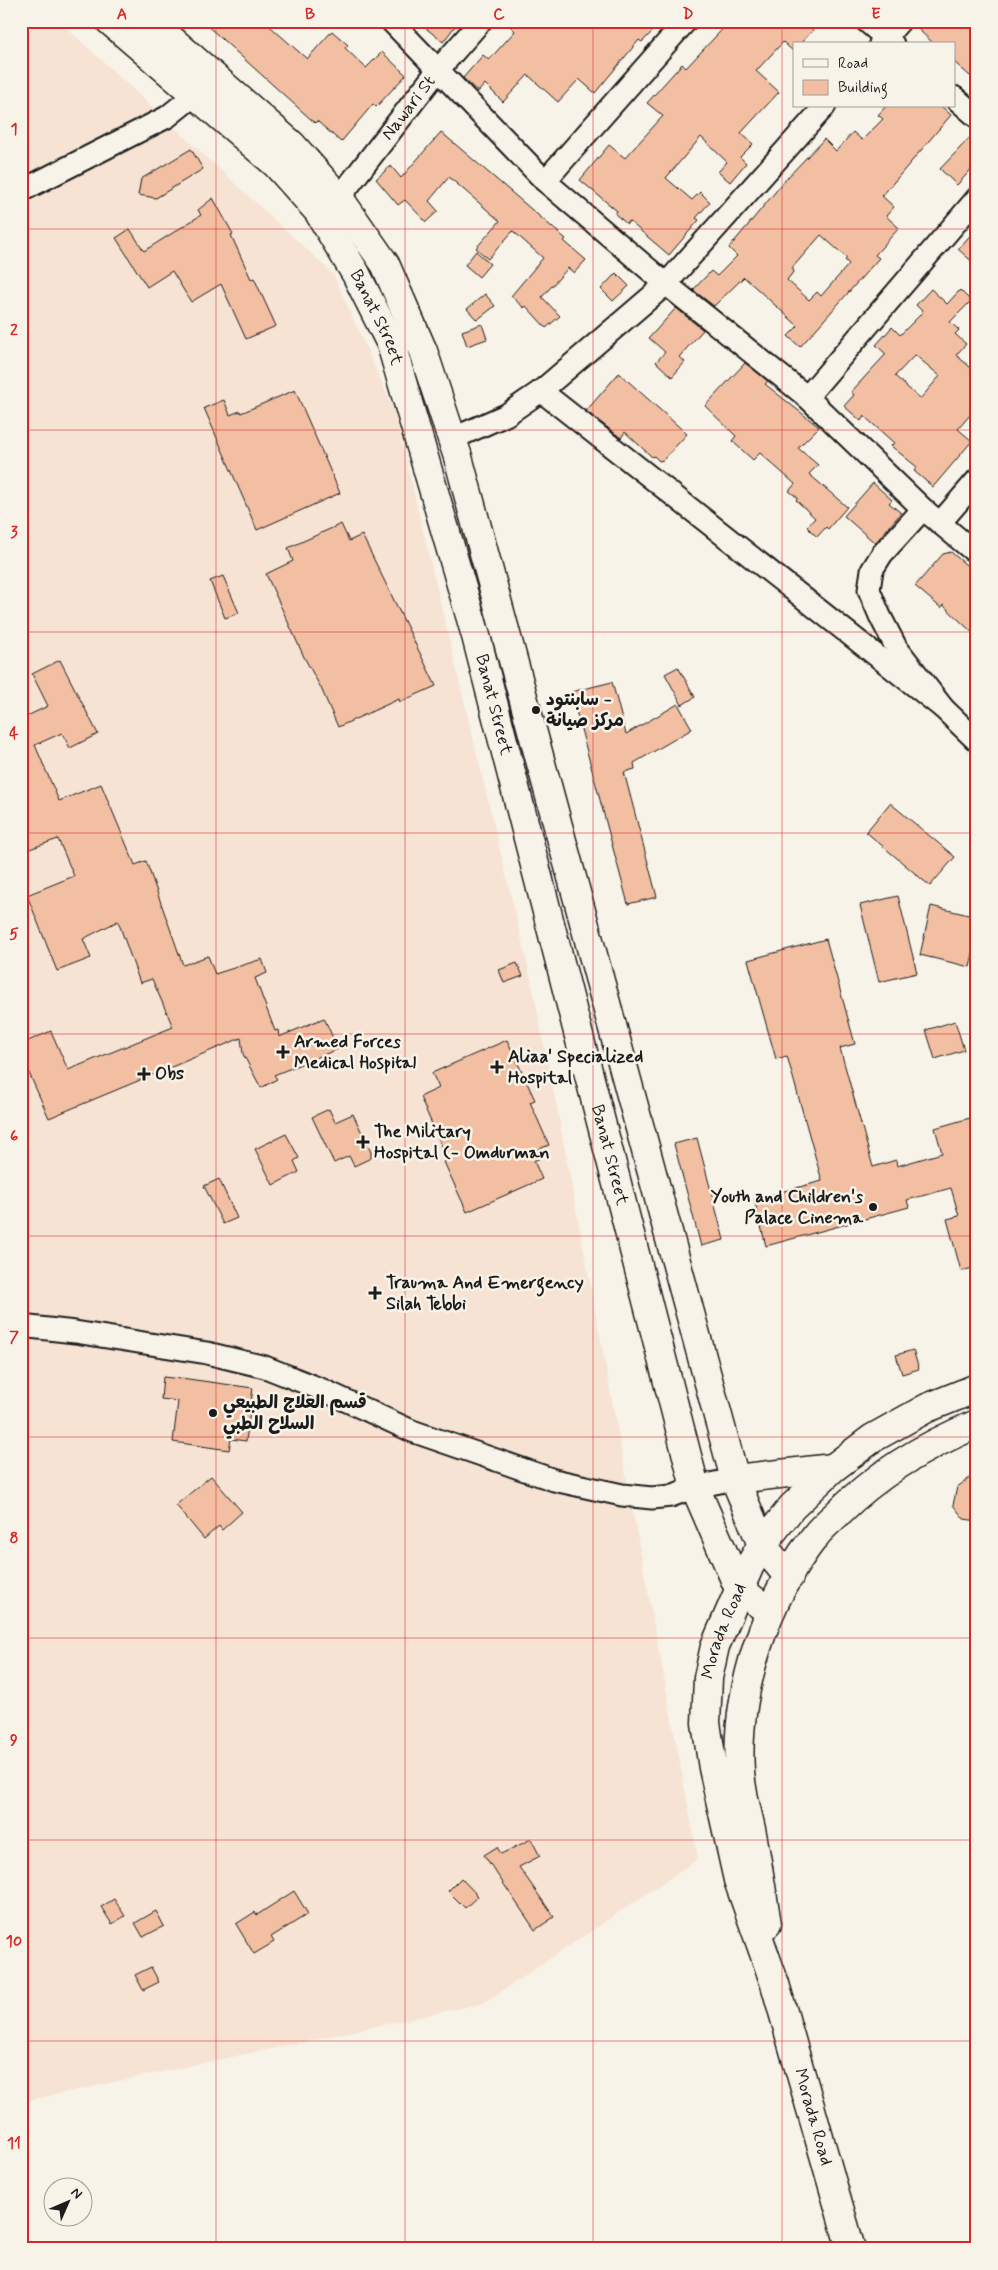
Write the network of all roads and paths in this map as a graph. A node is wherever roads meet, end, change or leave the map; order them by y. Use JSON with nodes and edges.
{"nodes":[{"id":1,"x":110,"y":21,"type":"edge"},
{"id":2,"x":150,"y":21,"type":"edge"},
{"id":3,"x":391,"y":21,"type":"edge"},
{"id":4,"x":481,"y":21,"type":"edge"},
{"id":5,"x":686,"y":21,"type":"edge"},
{"id":6,"x":866,"y":21,"type":"edge"},
{"id":7,"x":900,"y":21,"type":"edge"},
{"id":8,"x":887,"y":42,"type":"edge"},
{"id":9,"x":438,"y":70,"type":"junction"},
{"id":10,"x":205,"y":86,"type":"junction"},
{"id":11,"x":956,"y":99,"type":"edge"},
{"id":12,"x":823,"y":108,"type":"edge"},
{"id":13,"x":977,"y":117,"type":"edge"},
{"id":14,"x":545,"y":180,"type":"junction"},
{"id":15,"x":21,"y":191,"type":"edge"},
{"id":16,"x":339,"y":198,"type":"junction"},
{"id":17,"x":977,"y":198,"type":"edge"},
{"id":18,"x":666,"y":284,"type":"junction"},
{"id":19,"x":541,"y":392,"type":"junction"},
{"id":20,"x":807,"y":397,"type":"junction"},
{"id":21,"x":452,"y":438,"type":"junction"},
{"id":22,"x":977,"y":480,"type":"edge"},
{"id":23,"x":923,"y":509,"type":"junction"},
{"id":24,"x":940,"y":523,"type":"junction"},
{"id":25,"x":977,"y":554,"type":"edge"},
{"id":26,"x":943,"y":708,"type":"junction"},
{"id":27,"x":977,"y":741,"type":"edge"},
{"id":28,"x":21,"y":1326,"type":"edge"},
{"id":29,"x":977,"y":1388,"type":"edge"},
{"id":30,"x":977,"y":1424,"type":"edge"},
{"id":31,"x":833,"y":1468,"type":"junction"},
{"id":32,"x":735,"y":1479,"type":"junction"},
{"id":33,"x":695,"y":1487,"type":"junction"},
{"id":34,"x":762,"y":1545,"type":"junction"},
{"id":35,"x":790,"y":1577,"type":"junction"},
{"id":36,"x":739,"y":1589,"type":"junction"},
{"id":37,"x":770,"y":1612,"type":"junction"},
{"id":38,"x":775,"y":1984,"type":"junction"},
{"id":39,"x":851,"y":2249,"type":"edge"}],
"edges":[{"from":1,"to":10,"type":"main road","name":"Banat Street"},
{"from":2,"to":10,"type":"main road","name":"Banat Street"},
{"from":3,"to":9,"type":"street"},
{"from":4,"to":9,"type":"street","name":"Nawari St"},
{"from":5,"to":14,"type":"street"},
{"from":6,"to":8,"type":"street"},
{"from":7,"to":8,"type":"street"},
{"from":9,"to":14,"type":"street"},
{"from":9,"to":16,"type":"street","name":"Nawari St"},
{"from":10,"to":15,"type":"street"},
{"from":10,"to":16,"type":"main road","name":"Banat Street"},
{"from":10,"to":33,"type":"main road","name":"Banat Street"},
{"from":11,"to":13,"type":"street"},
{"from":12,"to":18,"type":"street"},
{"from":14,"to":18,"type":"street"},
{"from":16,"to":21,"type":"main road","name":"Banat Street"},
{"from":17,"to":20,"type":"street"},
{"from":18,"to":19,"type":"street"},
{"from":18,"to":20,"type":"street"},
{"from":19,"to":21,"type":"street"},
{"from":19,"to":26,"type":"street"},
{"from":20,"to":23,"type":"street"},
{"from":21,"to":32,"type":"main road","name":"Banat Street"},
{"from":22,"to":24,"type":"street"},
{"from":23,"to":24,"type":"street"},
{"from":23,"to":26,"type":"street"},
{"from":24,"to":25,"type":"street"},
{"from":26,"to":27,"type":"street"},
{"from":28,"to":33,"type":"street"},
{"from":29,"to":31,"type":"main road","name":"Morada Road"},
{"from":30,"to":35,"type":"main road","name":"Morada Road"},
{"from":31,"to":32,"type":"main road"},
{"from":31,"to":34,"type":"main road","name":"Morada Road"},
{"from":32,"to":33,"type":"street"},
{"from":32,"to":34,"type":"main road","name":"Banat Street"},
{"from":33,"to":36,"type":"main road","name":"Banat Street"},
{"from":34,"to":35,"type":"main road","name":"Banat Street"},
{"from":34,"to":36,"type":"main road","name":"Morada Road"},
{"from":35,"to":37,"type":"main road","name":"Morada Road"},
{"from":36,"to":37,"type":"main road"},
{"from":36,"to":38,"type":"main road","name":"Morada Road"},
{"from":37,"to":38,"type":"main road","name":"Morada Road"},
{"from":38,"to":39,"type":"main road","name":"Morada Road"}]}
